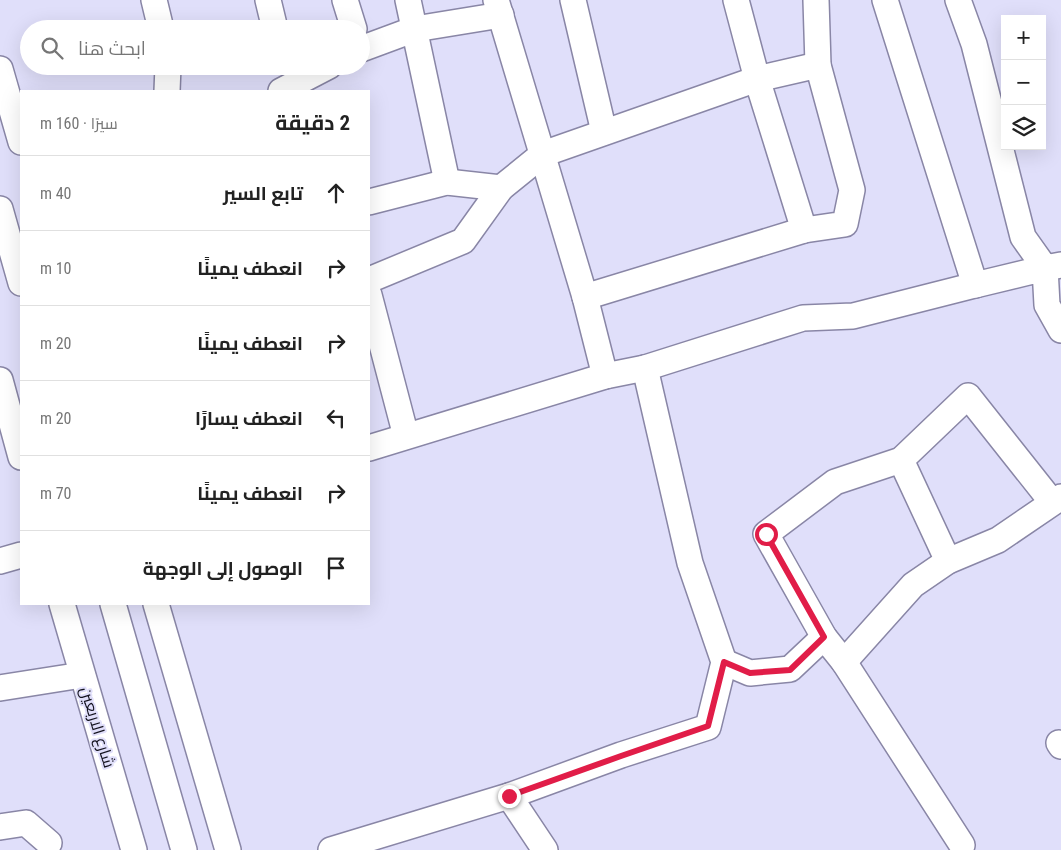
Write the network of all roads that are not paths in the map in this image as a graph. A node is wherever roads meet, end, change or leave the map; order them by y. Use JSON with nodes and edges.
{"nodes":[{"id":1,"x":154,"y":0,"type":"edge"},
{"id":2,"x":268,"y":0,"type":"edge"},
{"id":3,"x":345,"y":0,"type":"edge"},
{"id":4,"x":408,"y":0,"type":"edge"},
{"id":5,"x":573,"y":0,"type":"edge"},
{"id":6,"x":736,"y":0,"type":"edge"},
{"id":7,"x":816,"y":0,"type":"edge"},
{"id":8,"x":885,"y":0,"type":"edge"},
{"id":9,"x":958,"y":0,"type":"edge"},
{"id":10,"x":499,"y":7,"type":"edge"},
{"id":11,"x":159,"y":20,"type":"edge"},
{"id":12,"x":273,"y":20,"type":"edge"},
{"id":13,"x":351,"y":20,"type":"edge"},
{"id":14,"x":415,"y":29,"type":"junction"},
{"id":15,"x":370,"y":46,"type":"edge"},
{"id":16,"x":818,"y":64,"type":"junction"},
{"id":17,"x":0,"y":69,"type":"edge"},
{"id":18,"x":168,"y":75,"type":"edge"},
{"id":19,"x":308,"y":75,"type":"edge"},
{"id":20,"x":758,"y":79,"type":"junction"},
{"id":21,"x":286,"y":84,"type":"edge"},
{"id":22,"x":167,"y":90,"type":"edge"},
{"id":23,"x":20,"y":131,"type":"edge"},
{"id":24,"x":604,"y":132,"type":"junction"},
{"id":25,"x":543,"y":154,"type":"junction"},
{"id":26,"x":447,"y":182,"type":"junction"},
{"id":27,"x":501,"y":188,"type":"junction"},
{"id":28,"x":370,"y":202,"type":"edge"},
{"id":29,"x":0,"y":209,"type":"edge"},
{"id":30,"x":804,"y":230,"type":"junction"},
{"id":31,"x":1053,"y":266,"type":"edge"},
{"id":32,"x":20,"y":279,"type":"edge"},
{"id":33,"x":370,"y":280,"type":"edge"},
{"id":34,"x":975,"y":285,"type":"junction"},
{"id":35,"x":585,"y":298,"type":"junction"},
{"id":36,"x":370,"y":299,"type":"edge"},
{"id":37,"x":1061,"y":330,"type":"edge"},
{"id":38,"x":645,"y":368,"type":"junction"},
{"id":39,"x":605,"y":376,"type":"junction"},
{"id":40,"x":0,"y":380,"type":"edge"},
{"id":41,"x":406,"y":436,"type":"junction"},
{"id":42,"x":370,"y":448,"type":"edge"},
{"id":43,"x":20,"y":453,"type":"edge"},
{"id":44,"x":901,"y":460,"type":"junction"},
{"id":45,"x":1057,"y":500,"type":"edge"},
{"id":46,"x":20,"y":555,"type":"edge"},
{"id":47,"x":0,"y":561,"type":"edge"},
{"id":48,"x":948,"y":562,"type":"junction"},
{"id":49,"x":62,"y":605,"type":"edge"},
{"id":50,"x":114,"y":605,"type":"edge"},
{"id":51,"x":156,"y":605,"type":"edge"},
{"id":52,"x":824,"y":637,"type":"junction"},
{"id":53,"x":724,"y":662,"type":"junction"},
{"id":54,"x":844,"y":662,"type":"junction"},
{"id":55,"x":82,"y":675,"type":"junction"},
{"id":56,"x":0,"y":688,"type":"edge"},
{"id":57,"x":509,"y":796,"type":"junction"},
{"id":58,"x":0,"y":827,"type":"edge"},
{"id":59,"x":50,"y":843,"type":"dead end"},
{"id":60,"x":962,"y":845,"type":"dead end"},
{"id":61,"x":134,"y":850,"type":"edge"},
{"id":62,"x":184,"y":850,"type":"edge"},
{"id":63,"x":228,"y":850,"type":"edge"},
{"id":64,"x":331,"y":850,"type":"edge"},
{"id":65,"x":545,"y":850,"type":"edge"}],
"edges":[{"from":1,"to":11,"type":"street"},
{"from":2,"to":12,"type":"street"},
{"from":3,"to":13,"type":"street"},
{"from":4,"to":14,"type":"street"},
{"from":5,"to":24,"type":"street"},
{"from":6,"to":20,"type":"street"},
{"from":7,"to":16,"type":"street"},
{"from":8,"to":34,"type":"street"},
{"from":9,"to":31,"type":"street"},
{"from":10,"to":14,"type":"street"},
{"from":10,"to":25,"type":"street"},
{"from":14,"to":15,"type":"street"},
{"from":14,"to":26,"type":"street"},
{"from":16,"to":20,"type":"street"},
{"from":16,"to":30,"type":"street"},
{"from":17,"to":23,"type":"street"},
{"from":18,"to":22,"type":"street"},
{"from":19,"to":21,"type":"street"},
{"from":20,"to":24,"type":"street"},
{"from":20,"to":30,"type":"street"},
{"from":24,"to":25,"type":"street"},
{"from":25,"to":27,"type":"street"},
{"from":25,"to":35,"type":"street"},
{"from":26,"to":27,"type":"street"},
{"from":26,"to":28,"type":"street"},
{"from":27,"to":33,"type":"street"},
{"from":29,"to":32,"type":"street"},
{"from":30,"to":35,"type":"street"},
{"from":31,"to":34,"type":"street"},
{"from":31,"to":37,"type":"street"},
{"from":34,"to":38,"type":"street"},
{"from":35,"to":39,"type":"street"},
{"from":36,"to":41,"type":"street"},
{"from":38,"to":39,"type":"street"},
{"from":38,"to":53,"type":"street"},
{"from":39,"to":41,"type":"street"},
{"from":40,"to":43,"type":"street"},
{"from":41,"to":42,"type":"street"},
{"from":44,"to":45,"type":"street"},
{"from":44,"to":48,"type":"street"},
{"from":44,"to":52,"type":"street"},
{"from":45,"to":48,"type":"street"},
{"from":46,"to":47,"type":"street"},
{"from":48,"to":54,"type":"street"},
{"from":49,"to":55,"type":"street","name":"شارع الاربعين"},
{"from":50,"to":62,"type":"street"},
{"from":51,"to":63,"type":"street"},
{"from":52,"to":53,"type":"street"},
{"from":52,"to":54,"type":"street"},
{"from":53,"to":57,"type":"street"},
{"from":54,"to":60,"type":"street"},
{"from":55,"to":56,"type":"street"},
{"from":55,"to":61,"type":"street","name":"شارع الاربعين"},
{"from":57,"to":64,"type":"street"},
{"from":57,"to":65,"type":"street"},
{"from":58,"to":59,"type":"street"}]}
